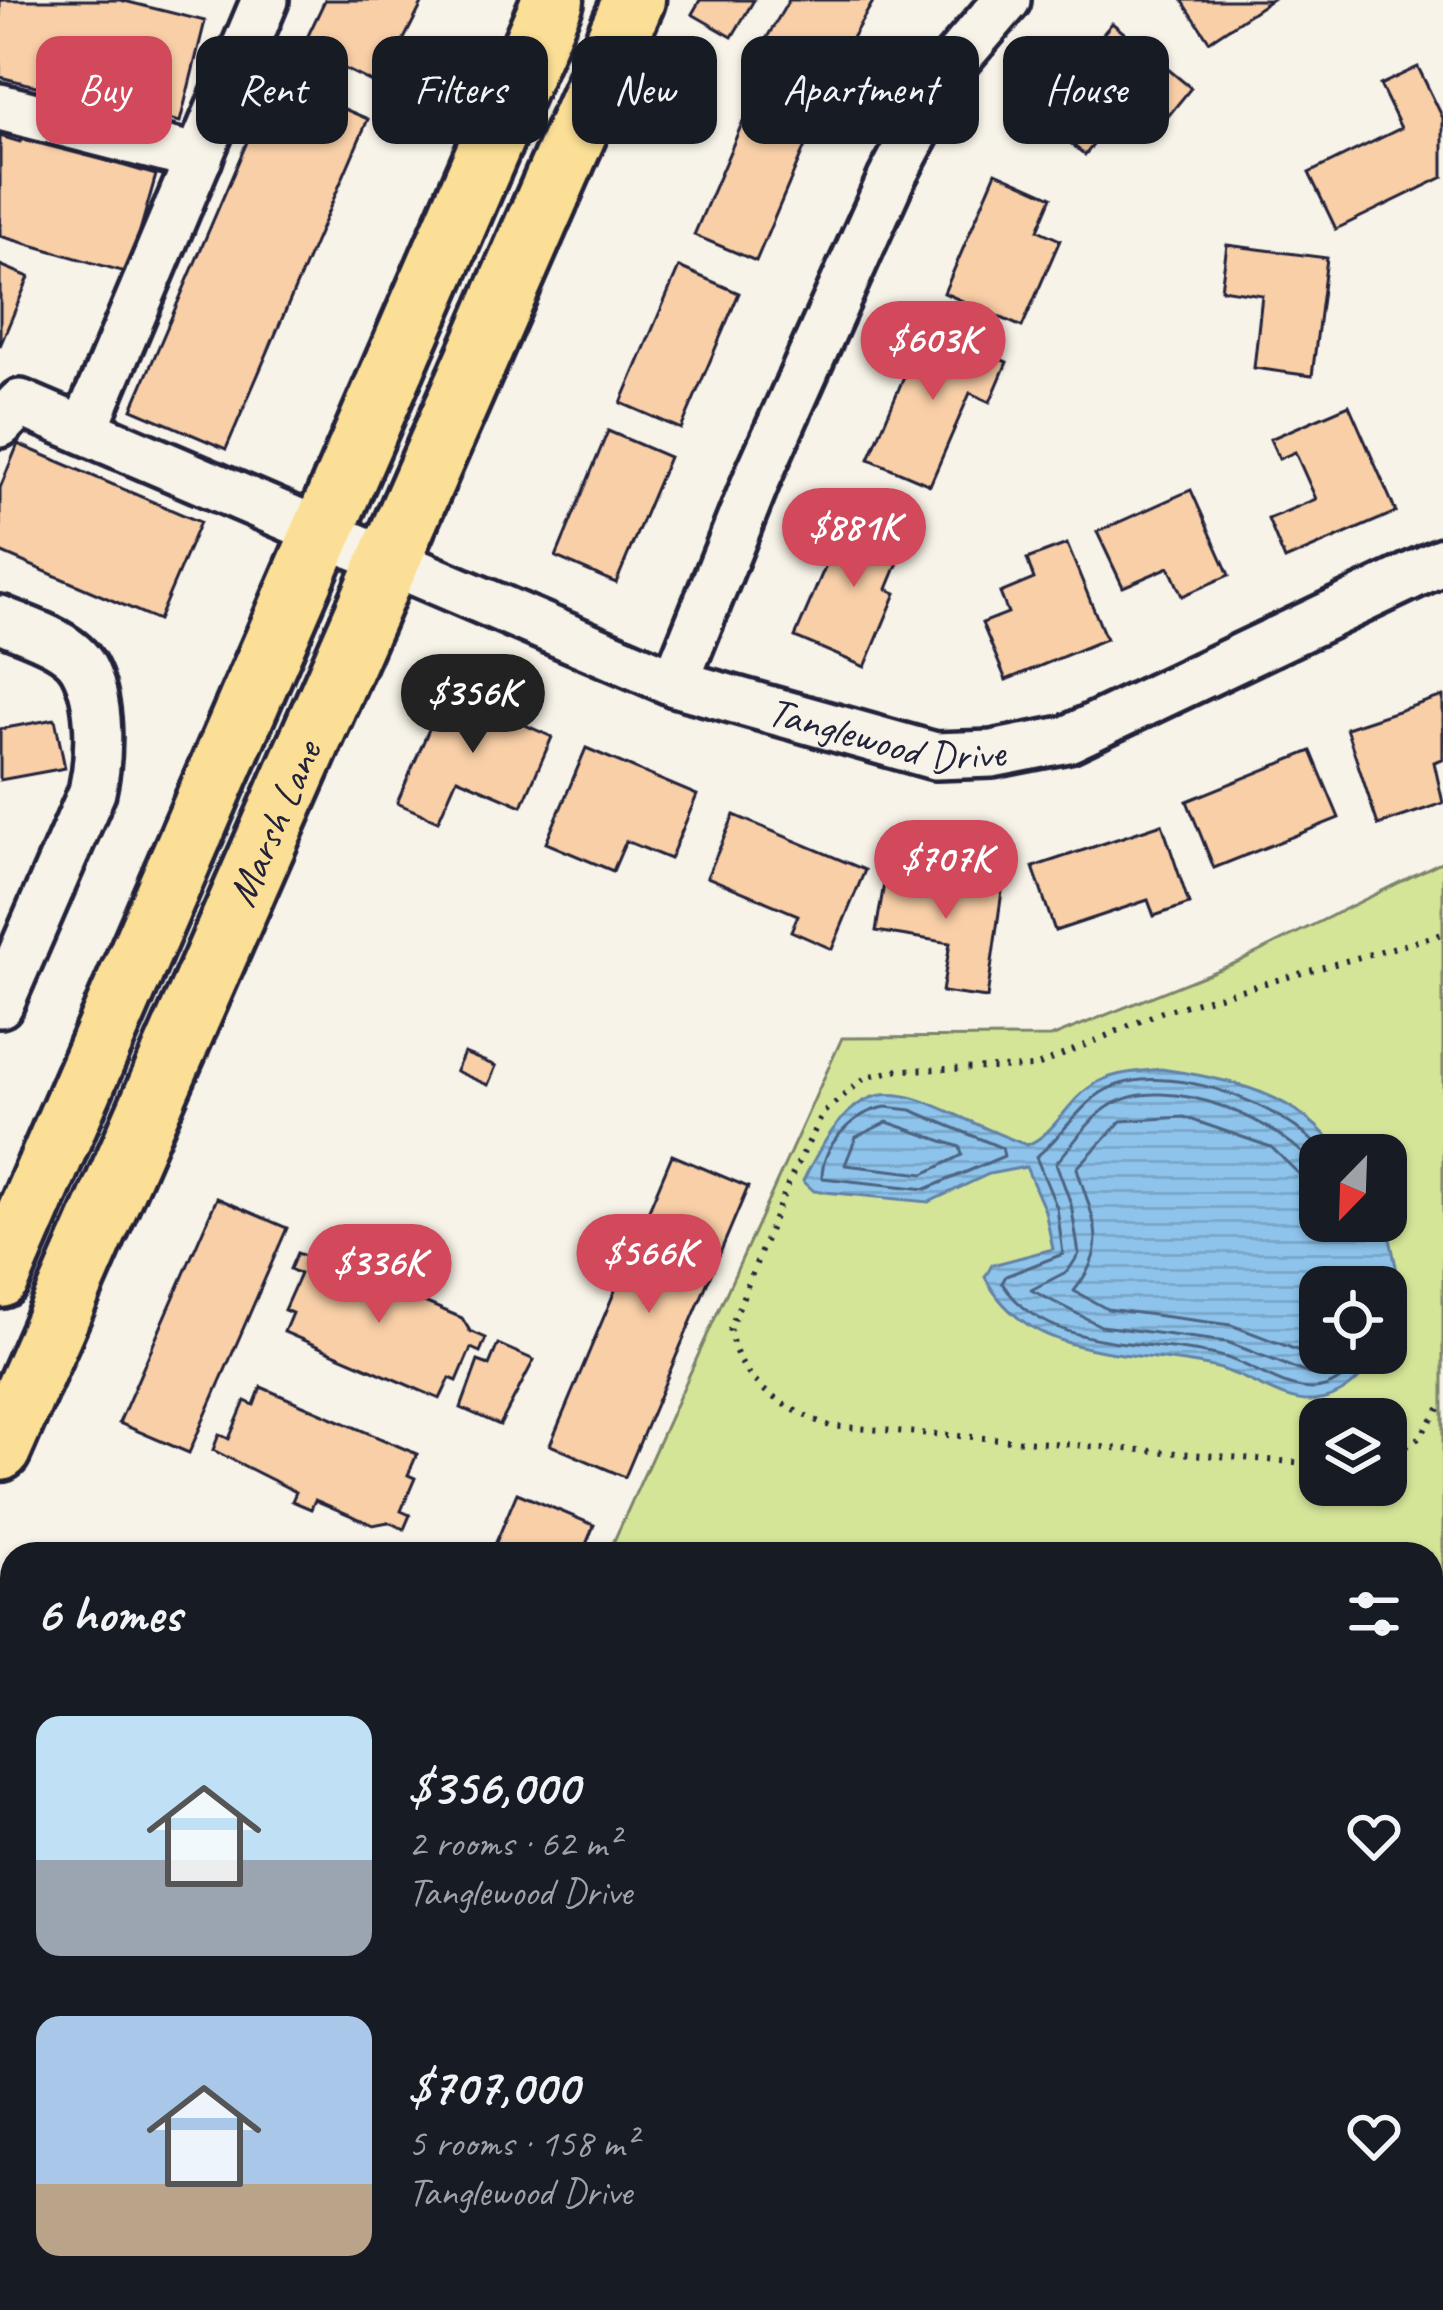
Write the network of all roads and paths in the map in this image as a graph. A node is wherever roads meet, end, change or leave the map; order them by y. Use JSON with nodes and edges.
{"nodes":[{"id":1,"x":265,"y":0,"type":"edge"},
{"id":2,"x":553,"y":0,"type":"edge"},
{"id":3,"x":634,"y":0,"type":"edge"},
{"id":4,"x":1007,"y":0,"type":"edge"},
{"id":5,"x":0,"y":106,"type":"edge"},
{"id":6,"x":199,"y":158,"type":"junction"},
{"id":7,"x":0,"y":424,"type":"edge"},
{"id":8,"x":84,"y":430,"type":"junction"},
{"id":9,"x":322,"y":532,"type":"junction"},
{"id":10,"x":390,"y":562,"type":"junction"},
{"id":11,"x":1443,"y":562,"type":"edge"},
{"id":12,"x":0,"y":619,"type":"edge"},
{"id":13,"x":675,"y":683,"type":"junction"},
{"id":14,"x":1443,"y":934,"type":"edge"},
{"id":15,"x":0,"y":1004,"type":"edge"},
{"id":16,"x":112,"y":1024,"type":"junction"},
{"id":17,"x":174,"y":1048,"type":"junction"},
{"id":18,"x":0,"y":1277,"type":"edge"},
{"id":19,"x":1443,"y":1403,"type":"edge"},
{"id":20,"x":1407,"y":1445,"type":"edge"},
{"id":21,"x":0,"y":1450,"type":"edge"},
{"id":22,"x":1299,"y":1462,"type":"edge"}],
"edges":[{"from":1,"to":6,"type":"street"},
{"from":2,"to":9,"type":"main road","name":"Marsh Lane"},
{"from":3,"to":10,"type":"main road","name":"Marsh Lane"},
{"from":4,"to":13,"type":"street"},
{"from":5,"to":6,"type":"street"},
{"from":6,"to":8,"type":"street"},
{"from":7,"to":8,"type":"street","name":"Tanglewood Drive"},
{"from":8,"to":9,"type":"street","name":"Tanglewood Drive"},
{"from":9,"to":10,"type":"street","name":"Tanglewood Drive"},
{"from":9,"to":16,"type":"main road","name":"Marsh Lane"},
{"from":10,"to":13,"type":"street","name":"Tanglewood Drive"},
{"from":10,"to":17,"type":"main road","name":"Marsh Lane"},
{"from":11,"to":13,"type":"street","name":"Tanglewood Drive"},
{"from":12,"to":15,"type":"street"},
{"from":14,"to":22,"type":"path"},
{"from":16,"to":17,"type":"street"},
{"from":16,"to":18,"type":"main road","name":"Marsh Lane"},
{"from":17,"to":21,"type":"main road","name":"Marsh Lane"},
{"from":19,"to":20,"type":"path"}]}
